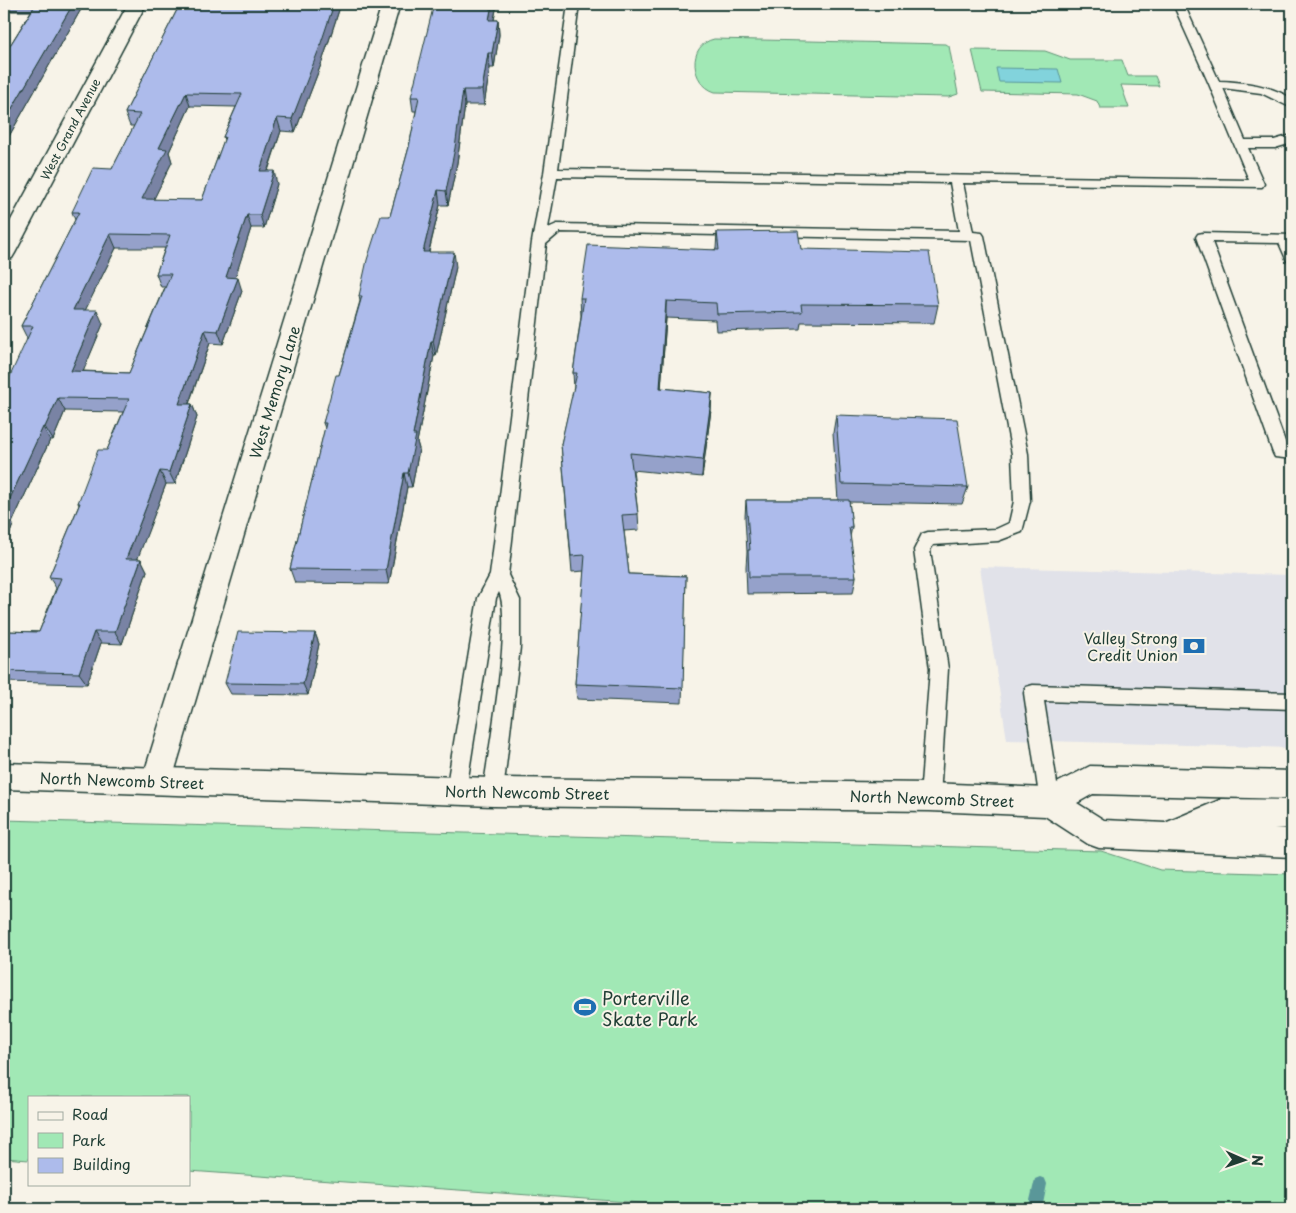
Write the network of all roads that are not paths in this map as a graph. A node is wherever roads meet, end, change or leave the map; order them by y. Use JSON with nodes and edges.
{"nodes":[{"id":1,"x":136,"y":4,"type":"edge"},
{"id":2,"x":391,"y":4,"type":"edge"},
{"id":3,"x":573,"y":4,"type":"edge"},
{"id":4,"x":1178,"y":4,"type":"edge"},
{"id":5,"x":1215,"y":84,"type":"junction"},
{"id":6,"x":1292,"y":104,"type":"edge"},
{"id":7,"x":1292,"y":139,"type":"edge"},
{"id":8,"x":1240,"y":144,"type":"junction"},
{"id":9,"x":551,"y":173,"type":"junction"},
{"id":10,"x":956,"y":181,"type":"junction"},
{"id":11,"x":967,"y":236,"type":"junction"},
{"id":12,"x":1288,"y":239,"type":"edge"},
{"id":13,"x":539,"y":242,"type":"junction"},
{"id":14,"x":4,"y":253,"type":"edge"},
{"id":15,"x":1292,"y":258,"type":"edge"},
{"id":16,"x":1287,"y":453,"type":"edge"},
{"id":17,"x":499,"y":574,"type":"junction"},
{"id":18,"x":1292,"y":701,"type":"edge"},
{"id":19,"x":4,"y":776,"type":"edge"},
{"id":20,"x":157,"y":780,"type":"junction"},
{"id":21,"x":1292,"y":785,"type":"edge"},
{"id":22,"x":456,"y":791,"type":"junction"},
{"id":23,"x":492,"y":792,"type":"junction"},
{"id":24,"x":930,"y":797,"type":"junction"},
{"id":25,"x":1050,"y":802,"type":"junction"},
{"id":26,"x":1292,"y":814,"type":"edge"},
{"id":27,"x":1163,"y":838,"type":"junction"},
{"id":28,"x":1292,"y":843,"type":"edge"}],
"edges":[{"from":1,"to":14,"type":"street","name":"West Grand Avenue"},
{"from":2,"to":20,"type":"street","name":"West Memory Lane"},
{"from":3,"to":9,"type":"lane"},
{"from":4,"to":5,"type":"lane"},
{"from":5,"to":6,"type":"lane"},
{"from":5,"to":8,"type":"lane"},
{"from":7,"to":8,"type":"lane"},
{"from":8,"to":10,"type":"lane"},
{"from":9,"to":10,"type":"lane"},
{"from":9,"to":13,"type":"lane"},
{"from":10,"to":11,"type":"lane"},
{"from":11,"to":13,"type":"lane"},
{"from":11,"to":24,"type":"lane"},
{"from":12,"to":15,"type":"lane"},
{"from":12,"to":16,"type":"lane"},
{"from":13,"to":17,"type":"lane"},
{"from":17,"to":22,"type":"lane"},
{"from":17,"to":23,"type":"lane"},
{"from":18,"to":25,"type":"lane"},
{"from":19,"to":20,"type":"street","name":"North Newcomb Street"},
{"from":20,"to":22,"type":"street","name":"North Newcomb Street"},
{"from":21,"to":25,"type":"street"},
{"from":22,"to":23,"type":"street","name":"North Newcomb Street"},
{"from":23,"to":24,"type":"street","name":"North Newcomb Street"},
{"from":24,"to":25,"type":"street","name":"North Newcomb Street"},
{"from":25,"to":27,"type":"street"},
{"from":26,"to":27,"type":"street"},
{"from":27,"to":28,"type":"street"}]}
